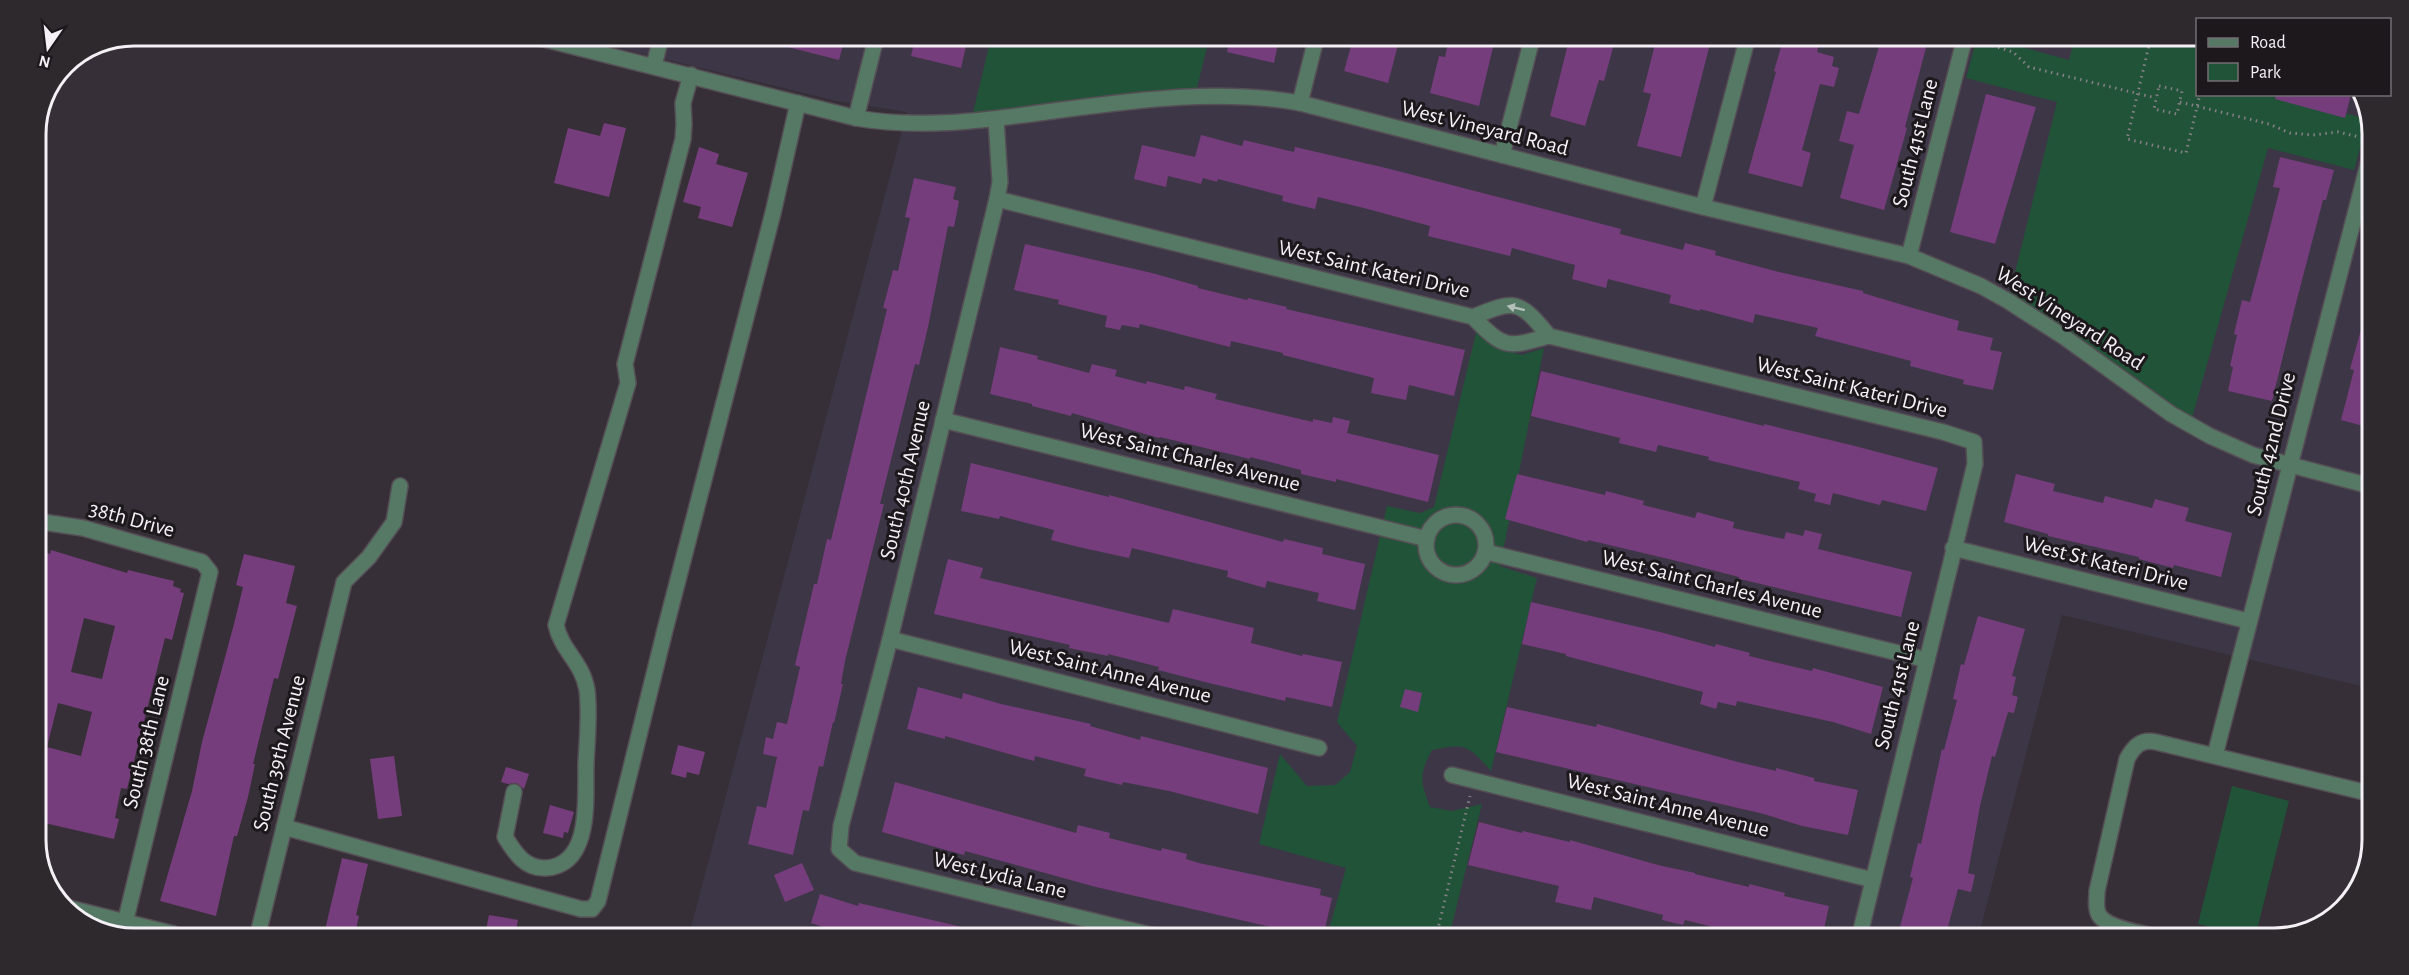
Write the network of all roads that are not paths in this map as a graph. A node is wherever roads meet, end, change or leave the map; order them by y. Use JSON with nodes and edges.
{"nodes":[{"id":1,"x":577,"y":47,"type":"edge"},
{"id":2,"x":659,"y":47,"type":"edge"},
{"id":3,"x":874,"y":47,"type":"edge"},
{"id":4,"x":1314,"y":47,"type":"edge"},
{"id":5,"x":1530,"y":47,"type":"edge"},
{"id":6,"x":1745,"y":47,"type":"edge"},
{"id":7,"x":1962,"y":47,"type":"edge"},
{"id":8,"x":654,"y":66,"type":"junction"},
{"id":9,"x":691,"y":75,"type":"junction"},
{"id":10,"x":798,"y":103,"type":"junction"},
{"id":11,"x":1300,"y":103,"type":"junction"},
{"id":12,"x":856,"y":118,"type":"junction"},
{"id":13,"x":996,"y":119,"type":"junction"},
{"id":14,"x":1502,"y":155,"type":"junction"},
{"id":15,"x":2362,"y":163,"type":"edge"},
{"id":16,"x":997,"y":199,"type":"junction"},
{"id":17,"x":1703,"y":207,"type":"junction"},
{"id":18,"x":1909,"y":256,"type":"junction"},
{"id":19,"x":1473,"y":317,"type":"junction"},
{"id":20,"x":1550,"y":336,"type":"junction"},
{"id":21,"x":943,"y":420,"type":"junction"},
{"id":22,"x":1974,"y":442,"type":"joint"},
{"id":23,"x":2289,"y":465,"type":"junction"},
{"id":24,"x":2362,"y":484,"type":"edge"},
{"id":25,"x":400,"y":486,"type":"dead end"},
{"id":26,"x":47,"y":523,"type":"edge"},
{"id":27,"x":1426,"y":538,"type":"junction"},
{"id":28,"x":1953,"y":548,"type":"junction"},
{"id":29,"x":1486,"y":552,"type":"junction"},
{"id":30,"x":210,"y":572,"type":"joint"},
{"id":31,"x":2248,"y":621,"type":"junction"},
{"id":32,"x":890,"y":639,"type":"junction"},
{"id":33,"x":1927,"y":660,"type":"junction"},
{"id":34,"x":1319,"y":748,"type":"dead end"},
{"id":35,"x":2215,"y":755,"type":"junction"},
{"id":36,"x":1452,"y":775,"type":"dead end"},
{"id":37,"x":514,"y":792,"type":"dead end"},
{"id":38,"x":2362,"y":792,"type":"edge"},
{"id":39,"x":284,"y":827,"type":"junction"},
{"id":40,"x":839,"y":849,"type":"joint"},
{"id":41,"x":1873,"y":880,"type":"junction"},
{"id":42,"x":83,"y":912,"type":"edge"},
{"id":43,"x":125,"y":923,"type":"junction"},
{"id":44,"x":147,"y":928,"type":"edge"},
{"id":45,"x":259,"y":928,"type":"edge"},
{"id":46,"x":1123,"y":928,"type":"edge"},
{"id":47,"x":1861,"y":928,"type":"edge"},
{"id":48,"x":2121,"y":928,"type":"edge"}],
"edges":[{"from":1,"to":8,"type":"street","name":"West Vineyard Road"},
{"from":2,"to":8,"type":"street"},
{"from":3,"to":12,"type":"street"},
{"from":4,"to":11,"type":"street"},
{"from":5,"to":14,"type":"street"},
{"from":6,"to":17,"type":"street"},
{"from":7,"to":18,"type":"street","name":"South 41st Lane"},
{"from":8,"to":9,"type":"street","name":"West Vineyard Road"},
{"from":9,"to":10,"type":"street","name":"West Vineyard Road"},
{"from":9,"to":37,"type":"street"},
{"from":10,"to":12,"type":"street","name":"West Vineyard Road"},
{"from":10,"to":39,"type":"street"},
{"from":11,"to":13,"type":"street","name":"West Vineyard Road"},
{"from":11,"to":14,"type":"street","name":"West Vineyard Road"},
{"from":12,"to":13,"type":"street","name":"West Vineyard Road"},
{"from":13,"to":16,"type":"street","name":"South 40th Avenue"},
{"from":14,"to":17,"type":"street","name":"West Vineyard Road"},
{"from":15,"to":23,"type":"street","name":"South 42nd Drive"},
{"from":16,"to":19,"type":"street","name":"West Saint Kateri Drive"},
{"from":16,"to":21,"type":"street","name":"South 40th Avenue"},
{"from":17,"to":18,"type":"street","name":"West Vineyard Road"},
{"from":18,"to":23,"type":"street","name":"West Vineyard Road"},
{"from":19,"to":20,"type":"street"},
{"from":20,"to":19,"type":"street","name":"West Saint Kateri Drive","one_way":true},
{"from":20,"to":22,"type":"street","name":"West Saint Kateri Drive"},
{"from":21,"to":27,"type":"street","name":"West Saint Charles Avenue"},
{"from":21,"to":32,"type":"street","name":"South 40th Avenue"},
{"from":22,"to":28,"type":"street","name":"South 41st Lane"},
{"from":23,"to":24,"type":"street","name":"West Vineyard Road"},
{"from":23,"to":31,"type":"street","name":"South 42nd Drive"},
{"from":25,"to":39,"type":"street","name":"South 39th Avenue"},
{"from":26,"to":30,"type":"street","name":"38th Drive"},
{"from":27,"to":29,"type":"street"},
{"from":27,"to":29,"type":"street"},
{"from":28,"to":31,"type":"street","name":"West St Kateri Drive"},
{"from":28,"to":33,"type":"street","name":"South 41st Lane"},
{"from":29,"to":33,"type":"street","name":"West Saint Charles Avenue"},
{"from":30,"to":43,"type":"street","name":"South 38th Lane"},
{"from":31,"to":35,"type":"street","name":"South 42nd Drive"},
{"from":32,"to":34,"type":"street","name":"West Saint Anne Avenue"},
{"from":32,"to":40,"type":"street","name":"South 40th Avenue"},
{"from":33,"to":41,"type":"street","name":"South 41st Lane"},
{"from":35,"to":38,"type":"street"},
{"from":35,"to":48,"type":"street"},
{"from":36,"to":41,"type":"street","name":"West Saint Anne Avenue"},
{"from":39,"to":45,"type":"street","name":"South 39th Avenue"},
{"from":40,"to":46,"type":"street","name":"West Lydia Lane"},
{"from":41,"to":47,"type":"street","name":"South 41st Lane"},
{"from":42,"to":43,"type":"street"},
{"from":43,"to":44,"type":"street"}]}
